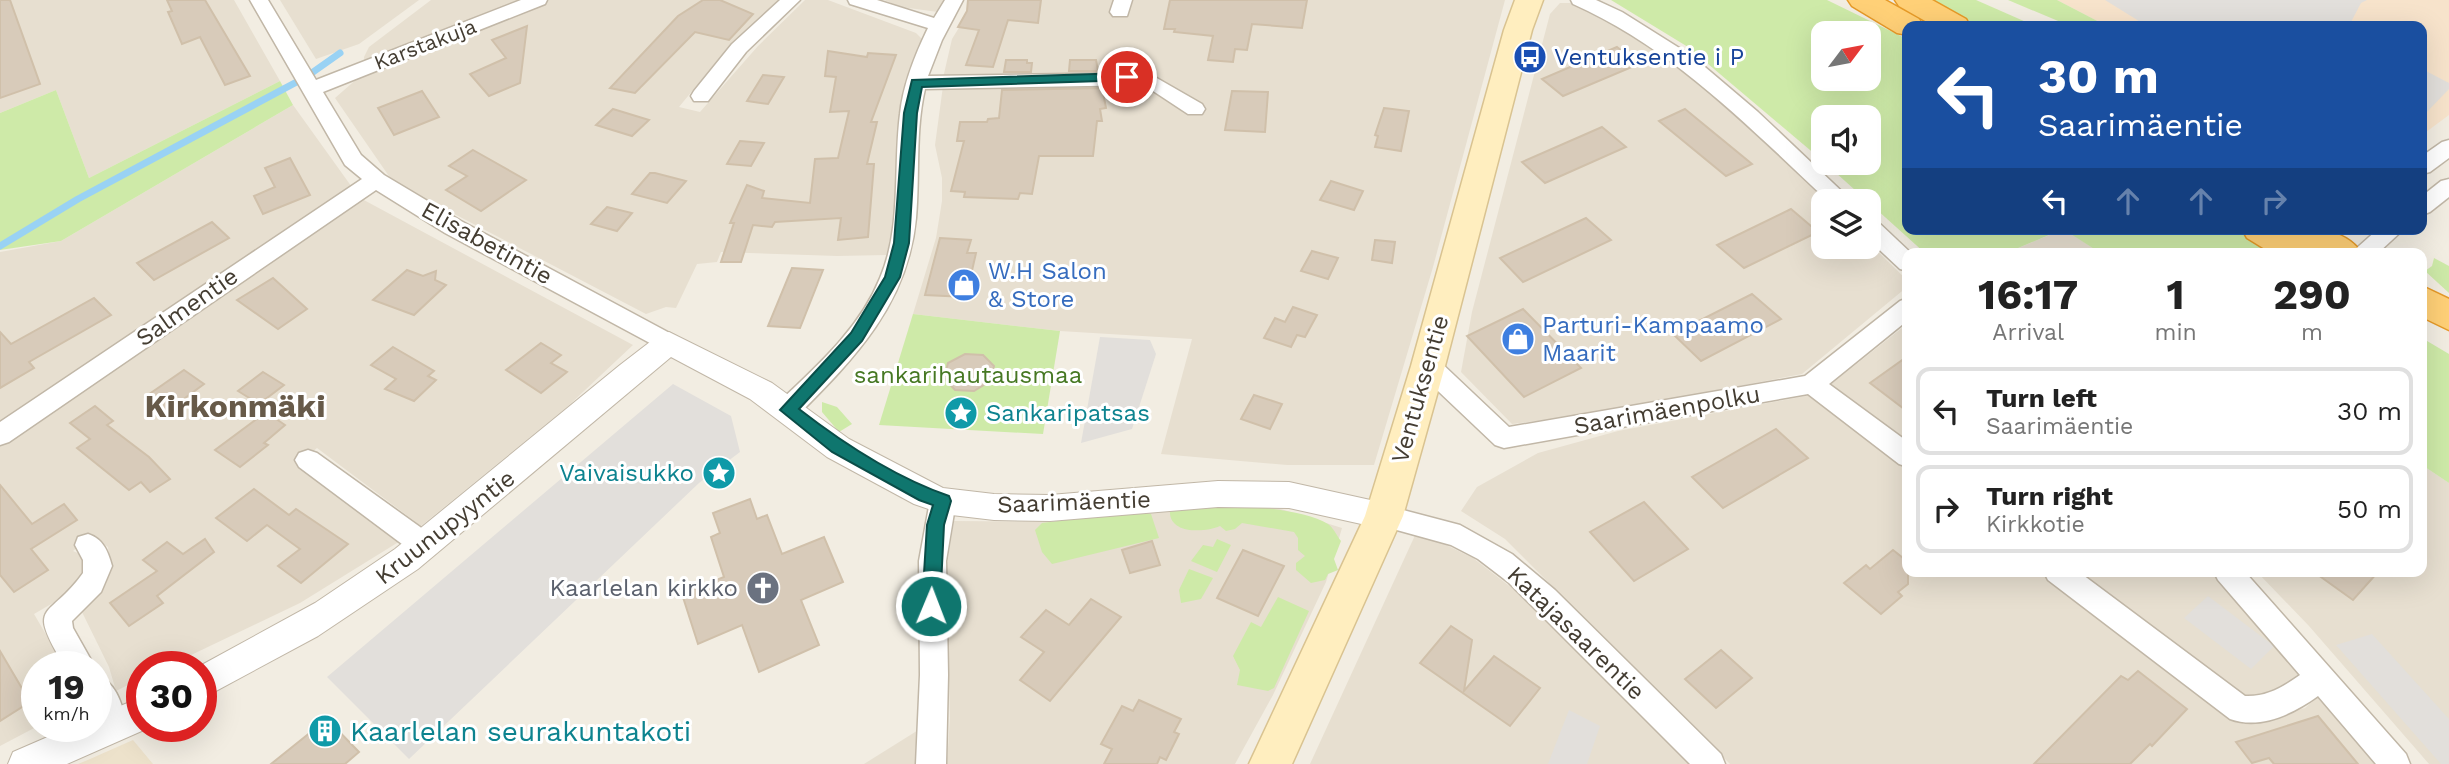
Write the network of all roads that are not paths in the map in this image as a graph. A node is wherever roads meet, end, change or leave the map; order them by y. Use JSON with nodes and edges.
{"nodes":[{"id":1,"x":259,"y":0,"type":"edge"},
{"id":2,"x":538,"y":0,"type":"edge"},
{"id":3,"x":791,"y":0,"type":"edge"},
{"id":4,"x":856,"y":0,"type":"edge"},
{"id":5,"x":954,"y":0,"type":"edge"},
{"id":6,"x":1529,"y":0,"type":"edge"},
{"id":7,"x":1580,"y":0,"type":"edge"},
{"id":8,"x":1863,"y":0,"type":"edge"},
{"id":9,"x":1910,"y":0,"type":"edge"},
{"id":10,"x":1946,"y":21,"type":"edge"},
{"id":11,"x":1902,"y":23,"type":"edge"},
{"id":12,"x":938,"y":25,"type":"junction"},
{"id":13,"x":308,"y":80,"type":"junction"},
{"id":14,"x":916,"y":83,"type":"junction"},
{"id":15,"x":701,"y":96,"type":"dead end"},
{"id":16,"x":1195,"y":108,"type":"dead end"},
{"id":17,"x":2449,"y":147,"type":"edge"},
{"id":18,"x":2427,"y":163,"type":"edge"},
{"id":19,"x":376,"y":180,"type":"junction"},
{"id":20,"x":1828,"y":189,"type":"edge"},
{"id":21,"x":2285,"y":235,"type":"edge"},
{"id":22,"x":2385,"y":235,"type":"edge"},
{"id":23,"x":1881,"y":238,"type":"edge"},
{"id":24,"x":2323,"y":244,"type":"edge"},
{"id":25,"x":2369,"y":248,"type":"edge"},
{"id":26,"x":1902,"y":257,"type":"edge"},
{"id":27,"x":2427,"y":303,"type":"edge"},
{"id":28,"x":1902,"y":312,"type":"edge"},
{"id":29,"x":2449,"y":316,"type":"edge"},
{"id":30,"x":2427,"y":328,"type":"edge"},
{"id":31,"x":2449,"y":341,"type":"edge"},
{"id":32,"x":669,"y":344,"type":"junction"},
{"id":33,"x":1428,"y":366,"type":"junction"},
{"id":34,"x":1812,"y":384,"type":"junction"},
{"id":35,"x":788,"y":410,"type":"junction"},
{"id":36,"x":0,"y":435,"type":"edge"},
{"id":37,"x":1902,"y":452,"type":"edge"},
{"id":38,"x":308,"y":460,"type":"dead end"},
{"id":39,"x":943,"y":501,"type":"junction"},
{"id":40,"x":1384,"y":516,"type":"junction"},
{"id":41,"x":88,"y":545,"type":"dead end"},
{"id":42,"x":424,"y":545,"type":"junction"},
{"id":43,"x":2066,"y":577,"type":"edge"},
{"id":44,"x":2232,"y":577,"type":"edge"},
{"id":45,"x":71,"y":651,"type":"edge"},
{"id":46,"x":217,"y":675,"type":"edge"},
{"id":47,"x":2321,"y":677,"type":"junction"},
{"id":48,"x":112,"y":707,"type":"edge"},
{"id":49,"x":126,"y":720,"type":"edge"},
{"id":50,"x":126,"y":721,"type":"edge"},
{"id":51,"x":26,"y":764,"type":"edge"},
{"id":52,"x":931,"y":764,"type":"edge"},
{"id":53,"x":1270,"y":764,"type":"edge"},
{"id":54,"x":1710,"y":764,"type":"edge"},
{"id":55,"x":2395,"y":764,"type":"edge"}],
"edges":[{"from":1,"to":13,"type":"street","name":"Elisabetintie"},
{"from":2,"to":13,"type":"street","name":"Karstakuja"},
{"from":3,"to":15,"type":"street"},
{"from":4,"to":12,"type":"street"},
{"from":5,"to":12,"type":"street"},
{"from":6,"to":33,"type":"main road","name":"Ventuksentie"},
{"from":7,"to":20,"type":"street"},
{"from":8,"to":11,"type":"highway"},
{"from":9,"to":10,"type":"highway"},
{"from":12,"to":14,"type":"street"},
{"from":13,"to":19,"type":"street","name":"Elisabetintie"},
{"from":14,"to":16,"type":"street"},
{"from":14,"to":35,"type":"street"},
{"from":17,"to":18,"type":"street"},
{"from":19,"to":32,"type":"street","name":"Elisabetintie"},
{"from":19,"to":36,"type":"street","name":"Salmentie"},
{"from":21,"to":24,"type":"highway"},
{"from":22,"to":25,"type":"street"},
{"from":23,"to":26,"type":"street"},
{"from":27,"to":29,"type":"highway"},
{"from":28,"to":34,"type":"street","name":"Saarimäenpolku"},
{"from":30,"to":31,"type":"highway"},
{"from":32,"to":35,"type":"street","name":"Elisabetintie"},
{"from":32,"to":42,"type":"street","name":"Kruunupyyntie"},
{"from":33,"to":34,"type":"street","name":"Saarimäenpolku"},
{"from":33,"to":40,"type":"main road","name":"Ventuksentie"},
{"from":34,"to":37,"type":"street"},
{"from":35,"to":39,"type":"street","name":"Saarimäentie"},
{"from":38,"to":42,"type":"street"},
{"from":39,"to":40,"type":"street","name":"Saarimäentie"},
{"from":39,"to":52,"type":"street"},
{"from":40,"to":53,"type":"main road","name":"Ventuksentie"},
{"from":40,"to":54,"type":"street","name":"Katajasaarentie"},
{"from":41,"to":45,"type":"street"},
{"from":42,"to":46,"type":"street","name":"Kruunupyyntie"},
{"from":43,"to":47,"type":"street"},
{"from":44,"to":47,"type":"street"},
{"from":47,"to":55,"type":"street"},
{"from":48,"to":49,"type":"street"},
{"from":50,"to":51,"type":"street"}]}
